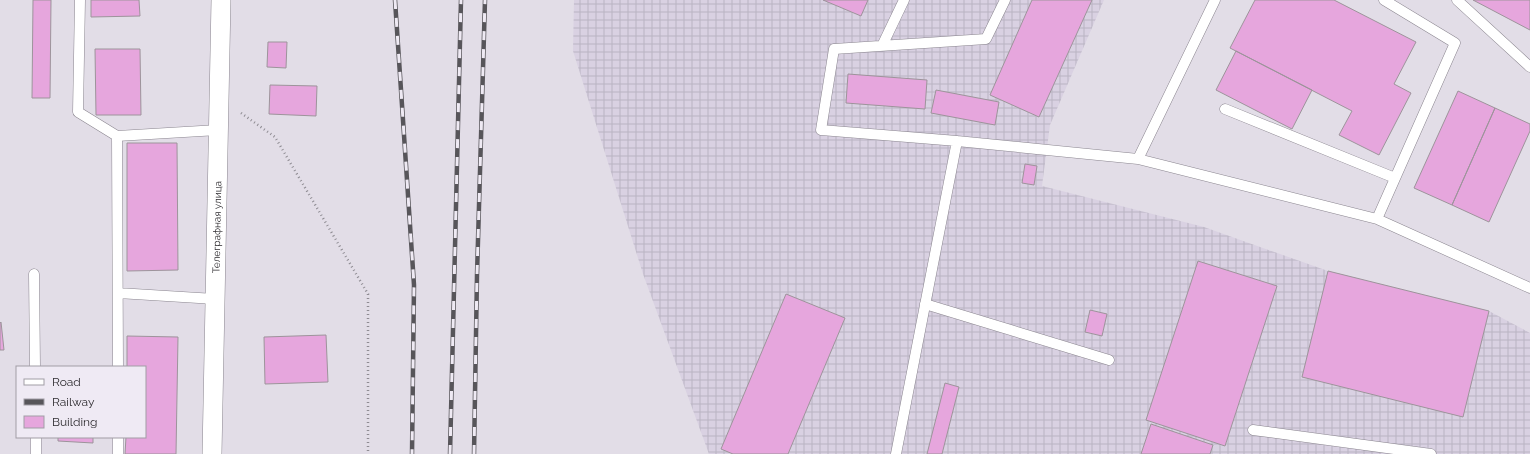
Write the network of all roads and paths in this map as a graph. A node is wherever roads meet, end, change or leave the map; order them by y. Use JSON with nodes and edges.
{"nodes":[{"id":1,"x":80,"y":0,"type":"edge"},
{"id":2,"x":221,"y":0,"type":"edge"},
{"id":3,"x":904,"y":0,"type":"edge"},
{"id":4,"x":1005,"y":0,"type":"edge"},
{"id":5,"x":1215,"y":0,"type":"edge"},
{"id":6,"x":1384,"y":0,"type":"edge"},
{"id":7,"x":1457,"y":0,"type":"edge"},
{"id":8,"x":882,"y":46,"type":"junction"},
{"id":9,"x":1530,"y":67,"type":"edge"},
{"id":10,"x":219,"y":98,"type":"junction"},
{"id":11,"x":1225,"y":109,"type":"dead end"},
{"id":12,"x":218,"y":130,"type":"junction"},
{"id":13,"x":117,"y":136,"type":"junction"},
{"id":14,"x":957,"y":141,"type":"junction"},
{"id":15,"x":1138,"y":159,"type":"junction"},
{"id":16,"x":1395,"y":178,"type":"junction"},
{"id":17,"x":1377,"y":219,"type":"junction"},
{"id":18,"x":34,"y":274,"type":"dead end"},
{"id":19,"x":1530,"y":288,"type":"edge"},
{"id":20,"x":118,"y":292,"type":"junction"},
{"id":21,"x":215,"y":299,"type":"junction"},
{"id":22,"x":925,"y":304,"type":"junction"},
{"id":23,"x":1109,"y":360,"type":"dead end"},
{"id":24,"x":35,"y":366,"type":"edge"},
{"id":25,"x":118,"y":366,"type":"edge"},
{"id":26,"x":1254,"y":430,"type":"dead end"},
{"id":27,"x":36,"y":438,"type":"edge"},
{"id":28,"x":118,"y":438,"type":"edge"},
{"id":29,"x":36,"y":454,"type":"edge"},
{"id":30,"x":118,"y":454,"type":"edge"},
{"id":31,"x":212,"y":454,"type":"edge"},
{"id":32,"x":368,"y":454,"type":"edge"},
{"id":33,"x":896,"y":454,"type":"edge"},
{"id":34,"x":1431,"y":454,"type":"edge"}],
"edges":[{"from":1,"to":13,"type":"lane"},
{"from":2,"to":10,"type":"street","name":"Телеграфная улица"},
{"from":3,"to":8,"type":"lane"},
{"from":4,"to":8,"type":"lane"},
{"from":5,"to":15,"type":"lane"},
{"from":6,"to":16,"type":"lane"},
{"from":7,"to":9,"type":"lane"},
{"from":8,"to":14,"type":"lane"},
{"from":10,"to":12,"type":"street","name":"Телеграфная улица"},
{"from":10,"to":32,"type":"path"},
{"from":11,"to":16,"type":"lane"},
{"from":12,"to":13,"type":"lane"},
{"from":12,"to":21,"type":"street","name":"Телеграфная улица"},
{"from":13,"to":20,"type":"lane"},
{"from":14,"to":15,"type":"lane"},
{"from":14,"to":22,"type":"lane"},
{"from":15,"to":17,"type":"lane"},
{"from":16,"to":17,"type":"lane"},
{"from":17,"to":19,"type":"lane"},
{"from":18,"to":24,"type":"lane"},
{"from":20,"to":21,"type":"lane"},
{"from":20,"to":25,"type":"lane"},
{"from":21,"to":31,"type":"street","name":"Телеграфная улица"},
{"from":22,"to":23,"type":"lane"},
{"from":22,"to":33,"type":"lane"},
{"from":26,"to":34,"type":"lane"},
{"from":27,"to":29,"type":"lane"},
{"from":28,"to":30,"type":"lane"}]}
